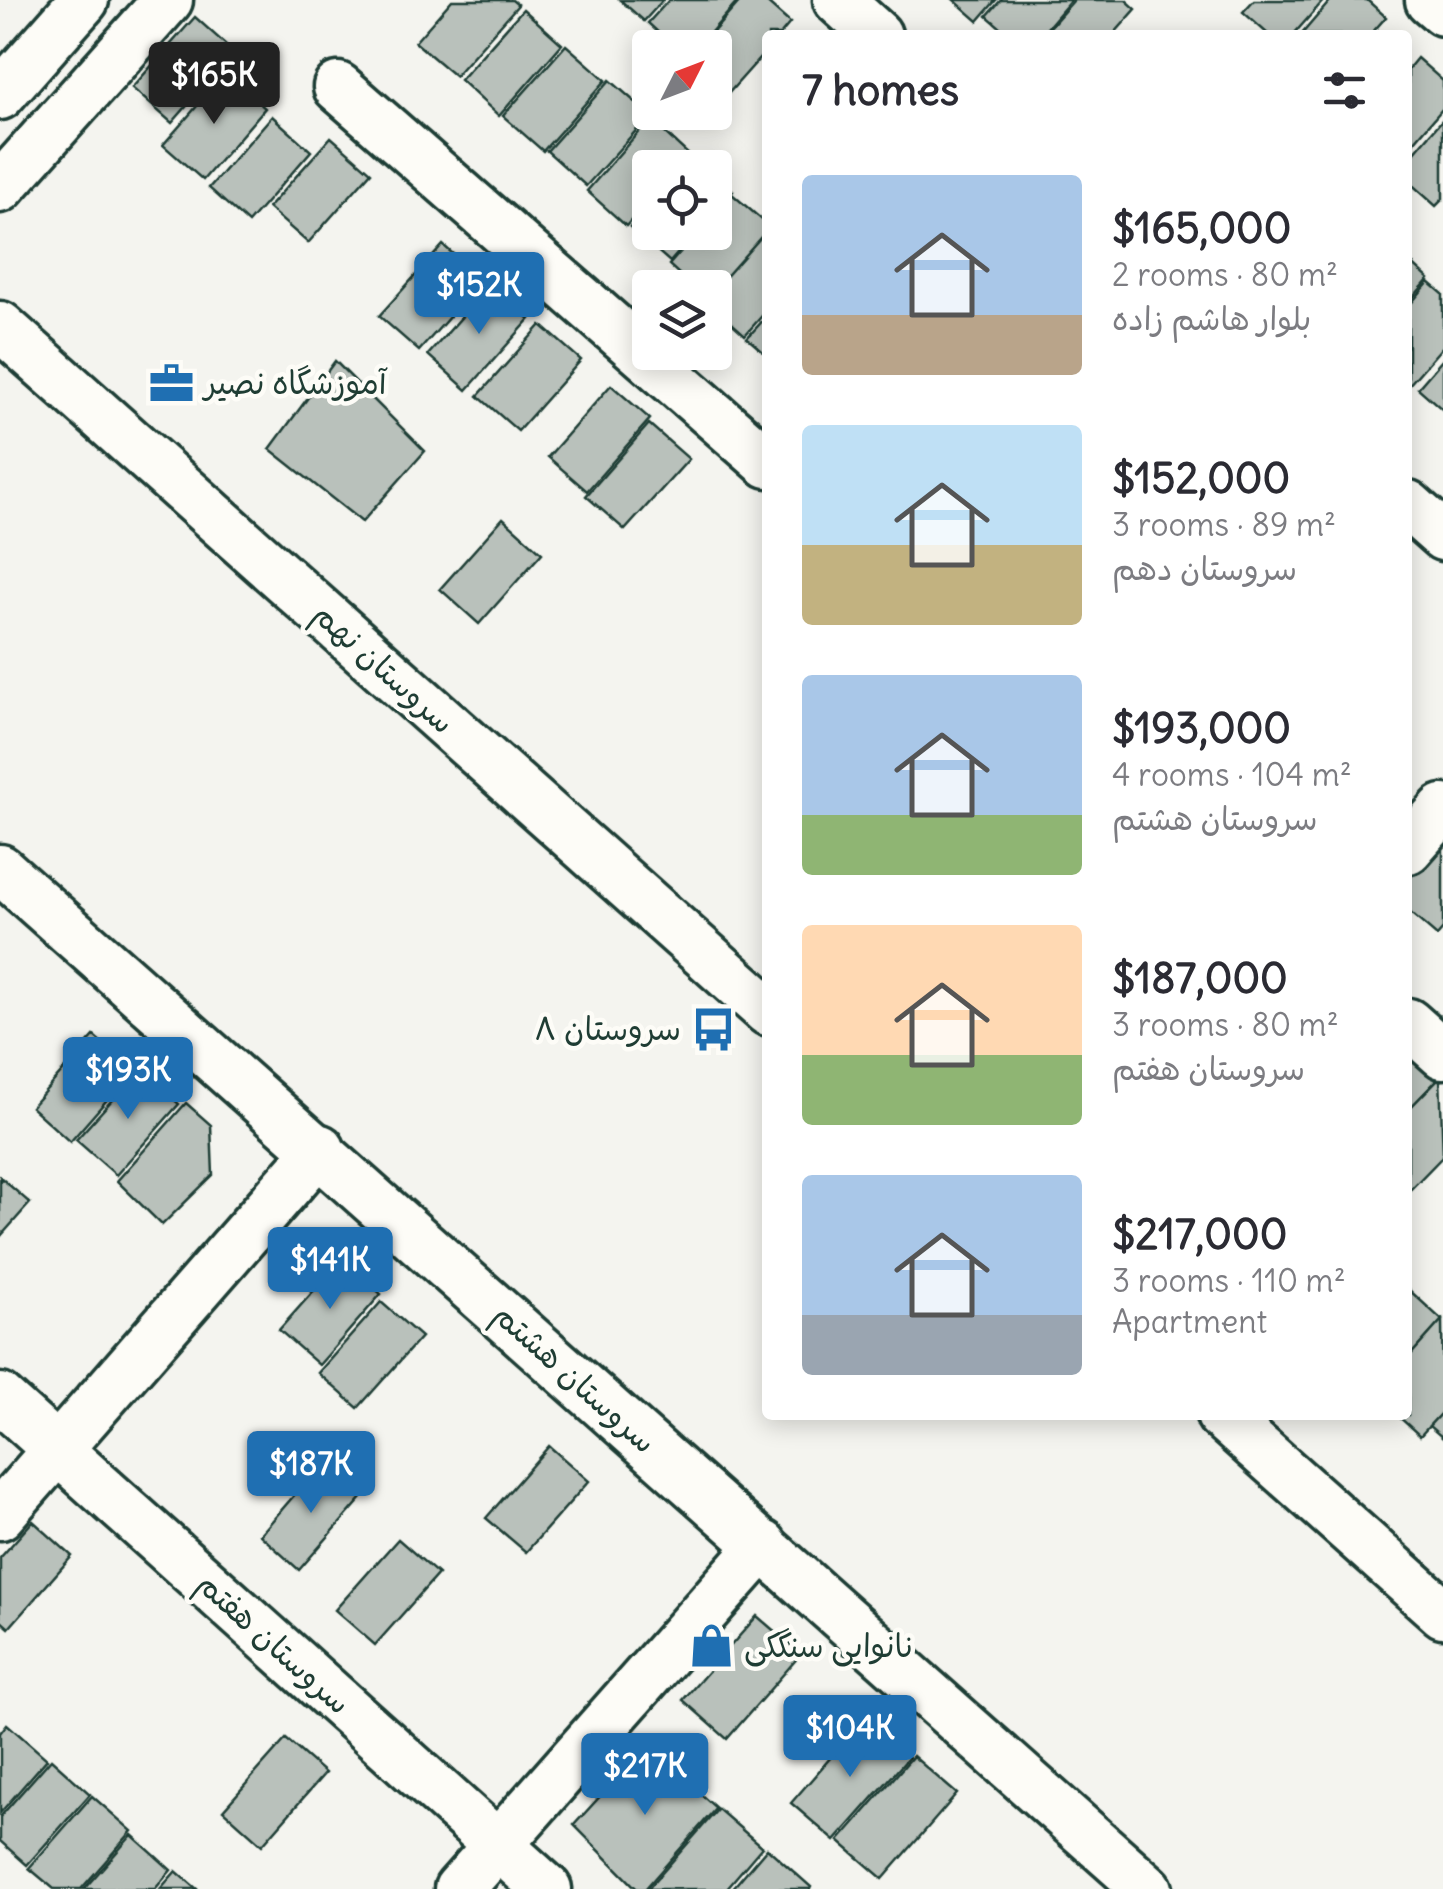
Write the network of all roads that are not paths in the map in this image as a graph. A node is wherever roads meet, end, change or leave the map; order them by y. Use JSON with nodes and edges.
{"nodes":[{"id":1,"x":84,"y":0,"type":"edge"},
{"id":2,"x":168,"y":0,"type":"edge"},
{"id":3,"x":838,"y":0,"type":"edge"},
{"id":4,"x":1430,"y":0,"type":"edge"},
{"id":5,"x":1443,"y":11,"type":"edge"},
{"id":6,"x":871,"y":30,"type":"edge"},
{"id":7,"x":338,"y":88,"type":"dead end"},
{"id":8,"x":0,"y":95,"type":"edge"},
{"id":9,"x":0,"y":188,"type":"edge"},
{"id":10,"x":0,"y":326,"type":"edge"},
{"id":11,"x":762,"y":458,"type":"edge"},
{"id":12,"x":1412,"y":509,"type":"edge"},
{"id":13,"x":1443,"y":536,"type":"edge"},
{"id":14,"x":1443,"y":810,"type":"edge"},
{"id":15,"x":1412,"y":844,"type":"edge"},
{"id":16,"x":0,"y":869,"type":"edge"},
{"id":17,"x":762,"y":1006,"type":"edge"},
{"id":18,"x":1412,"y":1027,"type":"edge"},
{"id":19,"x":1443,"y":1054,"type":"edge"},
{"id":20,"x":320,"y":1150,"type":"junction"},
{"id":21,"x":0,"y":1398,"type":"edge"},
{"id":22,"x":1227,"y":1420,"type":"edge"},
{"id":23,"x":56,"y":1448,"type":"junction"},
{"id":24,"x":0,"y":1515,"type":"edge"},
{"id":25,"x":763,"y":1545,"type":"junction"},
{"id":26,"x":1443,"y":1613,"type":"edge"},
{"id":27,"x":496,"y":1843,"type":"junction"},
{"id":28,"x":459,"y":1889,"type":"edge"},
{"id":29,"x":547,"y":1889,"type":"edge"},
{"id":30,"x":1148,"y":1889,"type":"edge"}],
"edges":[{"from":1,"to":8,"type":"street"},
{"from":2,"to":9,"type":"street"},
{"from":3,"to":6,"type":"street"},
{"from":4,"to":5,"type":"street"},
{"from":7,"to":11,"type":"street"},
{"from":10,"to":17,"type":"street","name":"سروستان نهم"},
{"from":12,"to":13,"type":"street"},
{"from":14,"to":15,"type":"street"},
{"from":16,"to":20,"type":"street","name":"سروستان هشتم"},
{"from":18,"to":19,"type":"street"},
{"from":20,"to":23,"type":"street"},
{"from":20,"to":25,"type":"street","name":"سروستان هشتم"},
{"from":21,"to":23,"type":"street","name":"سروستان هفتم"},
{"from":22,"to":26,"type":"street"},
{"from":23,"to":24,"type":"street"},
{"from":23,"to":27,"type":"street","name":"سروستان هفتم"},
{"from":25,"to":27,"type":"street"},
{"from":25,"to":30,"type":"street","name":"سروستان هشتم"},
{"from":27,"to":28,"type":"street"},
{"from":27,"to":29,"type":"street","name":"سروستان هفتم"}]}
